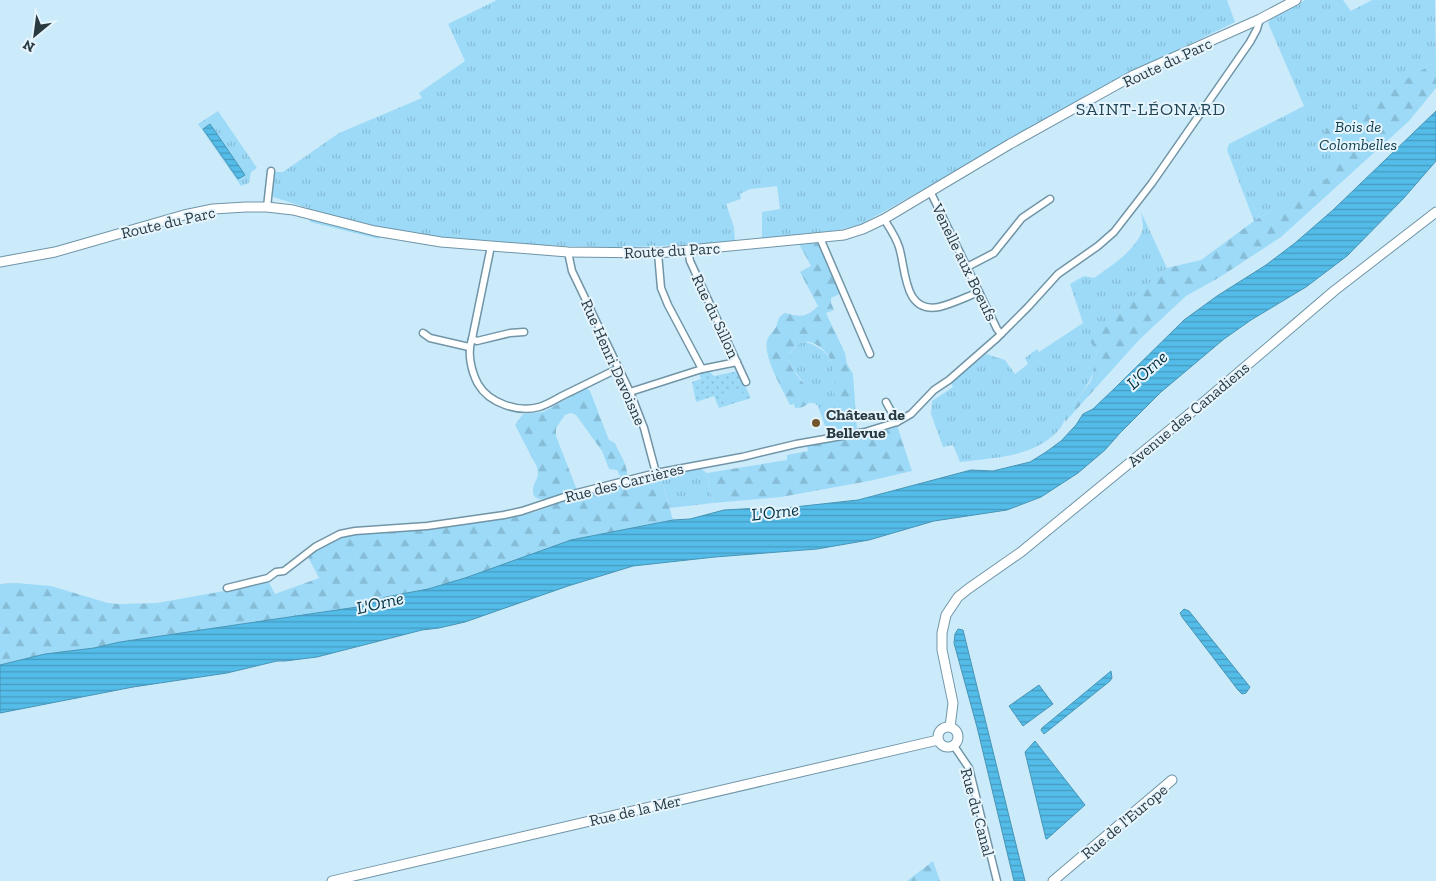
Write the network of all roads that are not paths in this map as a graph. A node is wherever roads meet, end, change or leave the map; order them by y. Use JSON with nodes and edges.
{"nodes":[{"id":1,"x":1296,"y":0,"type":"edge"},
{"id":2,"x":1260,"y":19,"type":"junction"},
{"id":3,"x":270,"y":171,"type":"dead end"},
{"id":4,"x":930,"y":190,"type":"junction"},
{"id":5,"x":1050,"y":199,"type":"dead end"},
{"id":6,"x":267,"y":208,"type":"junction"},
{"id":7,"x":1436,"y":212,"type":"edge"},
{"id":8,"x":884,"y":219,"type":"junction"},
{"id":9,"x":820,"y":238,"type":"junction"},
{"id":10,"x":491,"y":246,"type":"junction"},
{"id":11,"x":688,"y":250,"type":"junction"},
{"id":12,"x":568,"y":252,"type":"junction"},
{"id":13,"x":658,"y":253,"type":"junction"},
{"id":14,"x":0,"y":262,"type":"edge"},
{"id":15,"x":967,"y":267,"type":"junction"},
{"id":16,"x":979,"y":292,"type":"junction"},
{"id":17,"x":524,"y":332,"type":"dead end"},
{"id":18,"x":423,"y":333,"type":"dead end"},
{"id":19,"x":1001,"y":334,"type":"junction"},
{"id":20,"x":472,"y":339,"type":"junction"},
{"id":21,"x":469,"y":347,"type":"junction"},
{"id":22,"x":870,"y":354,"type":"dead end"},
{"id":23,"x":737,"y":362,"type":"junction"},
{"id":24,"x":619,"y":368,"type":"junction"},
{"id":25,"x":702,"y":369,"type":"junction"},
{"id":26,"x":746,"y":382,"type":"dead end"},
{"id":27,"x":630,"y":392,"type":"junction"},
{"id":28,"x":886,"y":402,"type":"dead end"},
{"id":29,"x":897,"y":422,"type":"junction"},
{"id":30,"x":656,"y":473,"type":"junction"},
{"id":31,"x":227,"y":588,"type":"dead end"},
{"id":32,"x":950,"y":727,"type":"junction"},
{"id":33,"x":938,"y":740,"type":"junction"},
{"id":34,"x":954,"y":746,"type":"junction"},
{"id":35,"x":1172,"y":780,"type":"dead end"},
{"id":36,"x":332,"y":881,"type":"edge"},
{"id":37,"x":996,"y":881,"type":"edge"},
{"id":38,"x":1053,"y":881,"type":"edge"}],
"edges":[{"from":1,"to":2,"type":"street","name":"Route du Parc"},
{"from":2,"to":4,"type":"street","name":"Route du Parc"},
{"from":2,"to":19,"type":"street","name":"Rue des Carrières"},
{"from":3,"to":6,"type":"street"},
{"from":4,"to":8,"type":"street","name":"Route du Parc"},
{"from":4,"to":15,"type":"street","name":"Venelle aux Boeufs"},
{"from":5,"to":15,"type":"street"},
{"from":6,"to":10,"type":"street","name":"Route du Parc"},
{"from":6,"to":14,"type":"street","name":"Route du Parc"},
{"from":7,"to":32,"type":"street","name":"Avenue des Canadiens"},
{"from":8,"to":9,"type":"street","name":"Route du Parc"},
{"from":8,"to":16,"type":"street"},
{"from":9,"to":11,"type":"street","name":"Route du Parc"},
{"from":9,"to":22,"type":"street"},
{"from":10,"to":12,"type":"street","name":"Route du Parc"},
{"from":10,"to":20,"type":"street"},
{"from":11,"to":13,"type":"street","name":"Route du Parc"},
{"from":11,"to":23,"type":"street","name":"Rue du Sillon"},
{"from":12,"to":13,"type":"street","name":"Route du Parc"},
{"from":12,"to":24,"type":"street","name":"Rue Henri Davoisne"},
{"from":13,"to":25,"type":"street"},
{"from":15,"to":16,"type":"street","name":"Venelle aux Boeufs"},
{"from":16,"to":19,"type":"street","name":"Venelle aux Boeufs"},
{"from":17,"to":20,"type":"street"},
{"from":18,"to":21,"type":"street"},
{"from":19,"to":29,"type":"street","name":"Rue des Carrières"},
{"from":20,"to":21,"type":"street"},
{"from":21,"to":24,"type":"street"},
{"from":23,"to":25,"type":"street"},
{"from":23,"to":26,"type":"street","name":"Rue du Sillon"},
{"from":24,"to":27,"type":"street","name":"Rue Henri Davoisne"},
{"from":25,"to":27,"type":"street"},
{"from":27,"to":30,"type":"street","name":"Rue Henri Davoisne"},
{"from":28,"to":29,"type":"street"},
{"from":29,"to":30,"type":"street","name":"Rue des Carrières"},
{"from":30,"to":31,"type":"street","name":"Rue des Carrières"},
{"from":32,"to":33,"type":"street"},
{"from":32,"to":34,"type":"street"},
{"from":33,"to":34,"type":"street"},
{"from":33,"to":36,"type":"street","name":"Rue de la Mer"},
{"from":34,"to":37,"type":"street","name":"Rue du Canal"},
{"from":35,"to":38,"type":"street","name":"Rue de l'Europe"}]}
